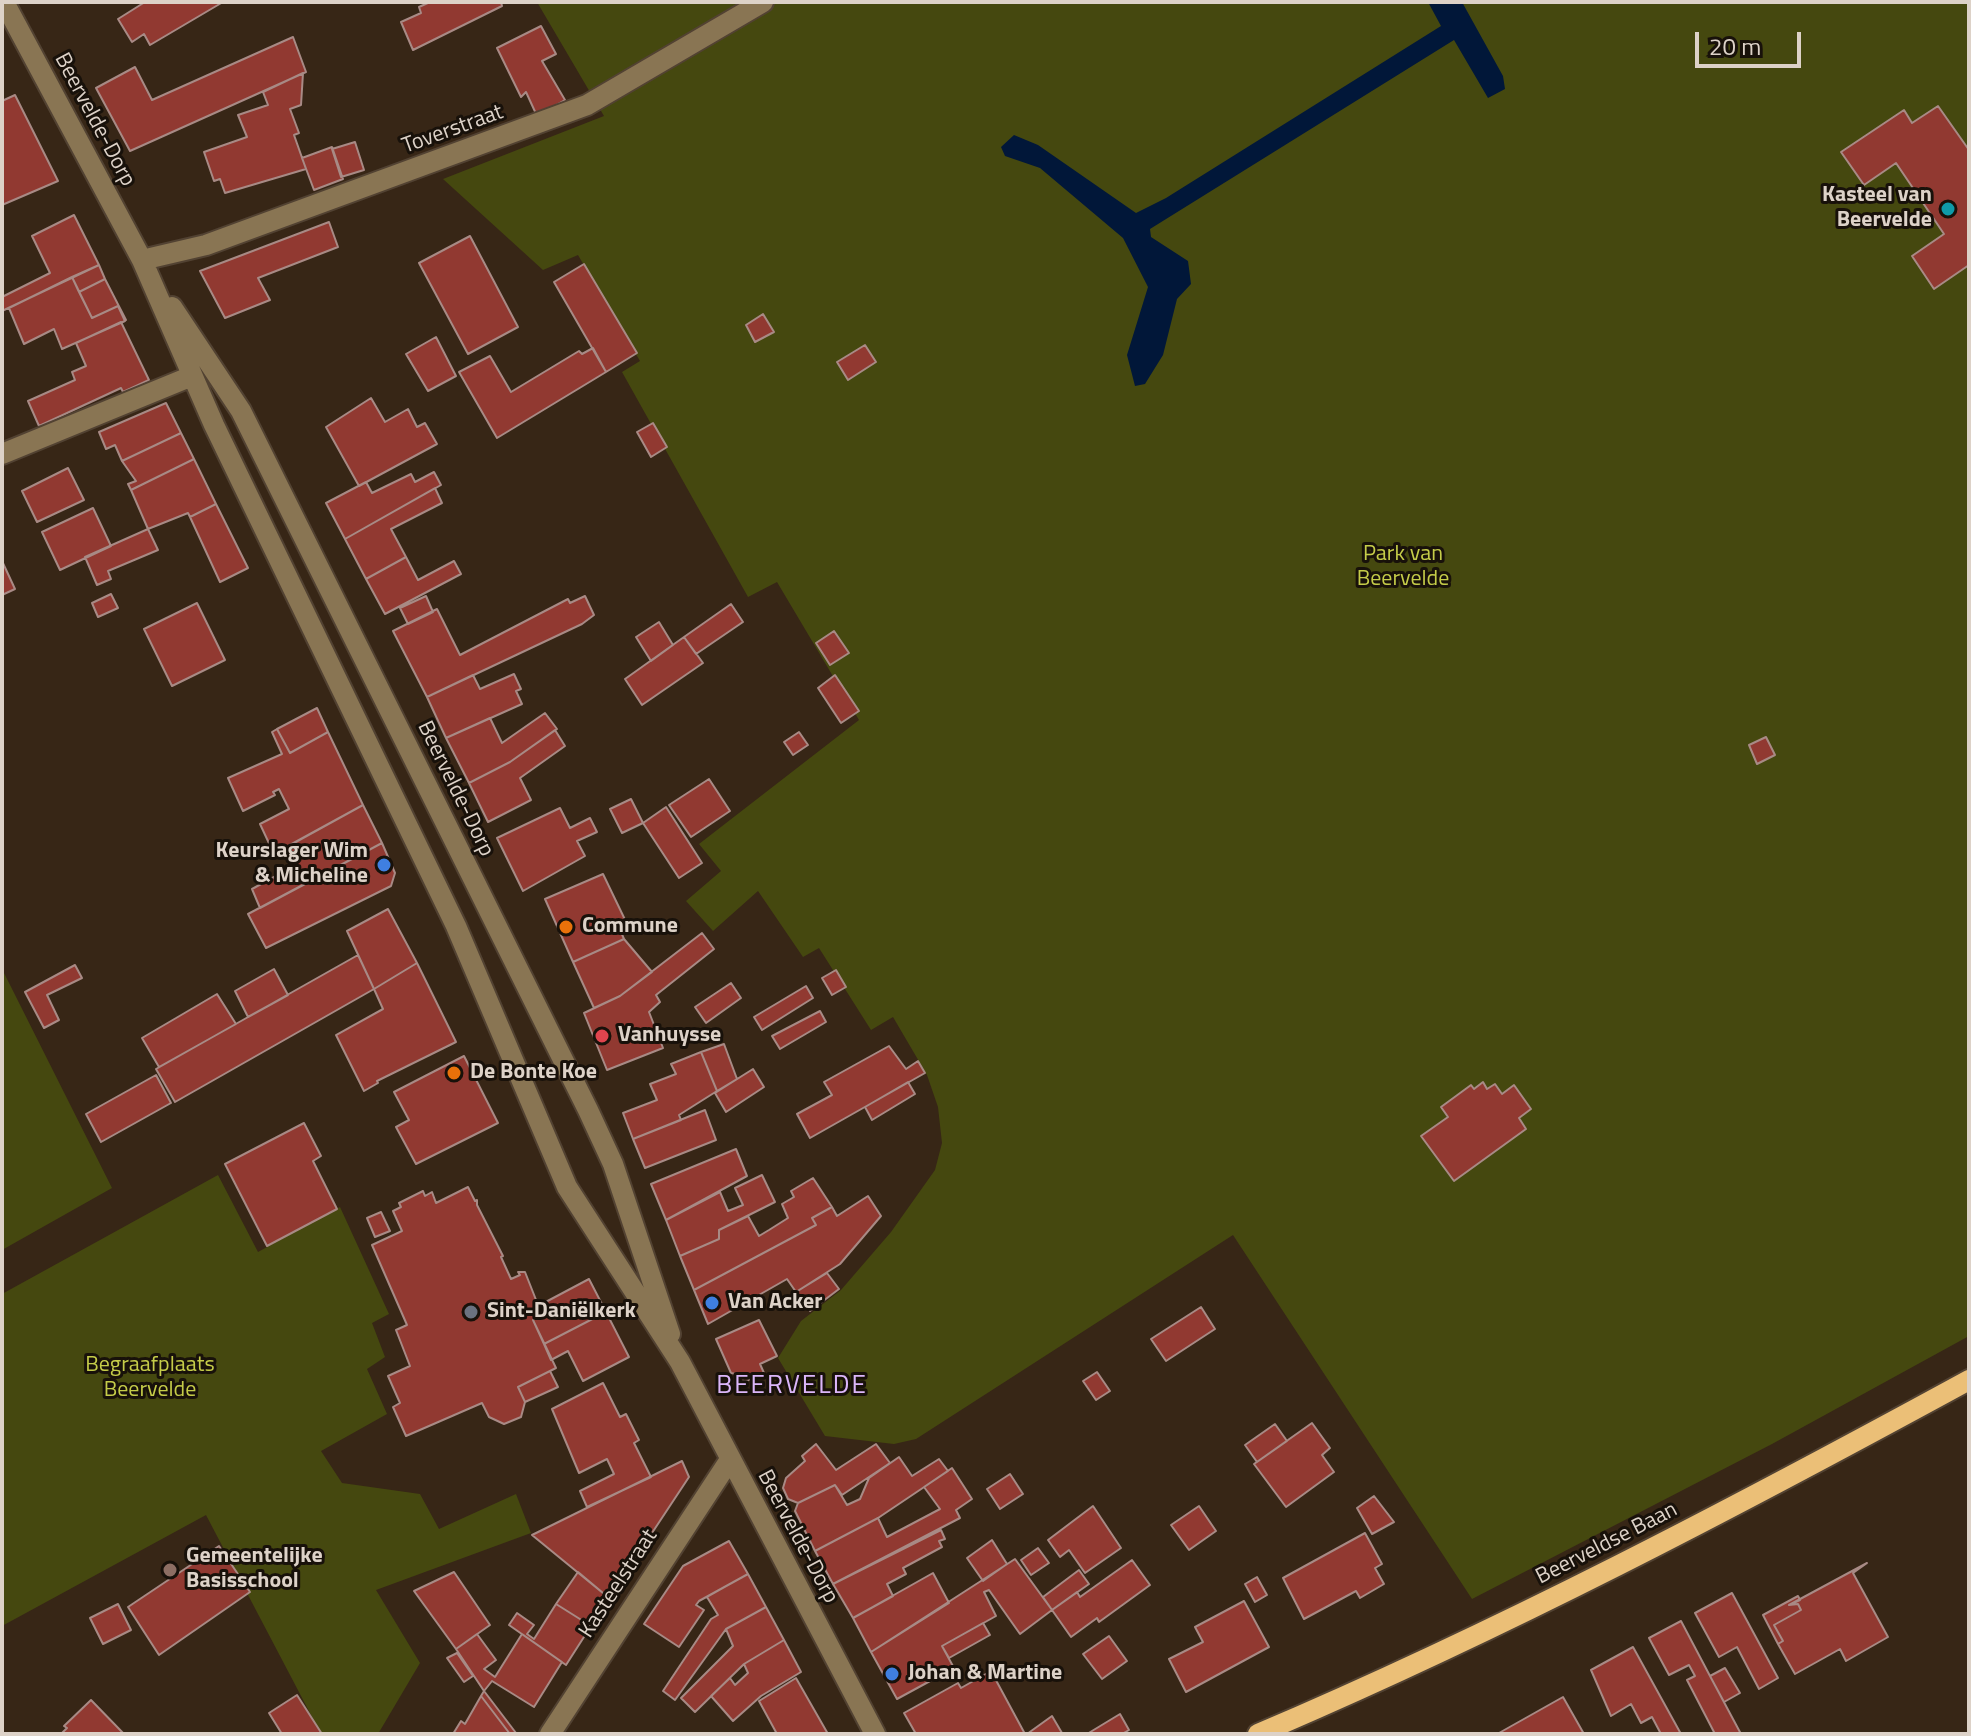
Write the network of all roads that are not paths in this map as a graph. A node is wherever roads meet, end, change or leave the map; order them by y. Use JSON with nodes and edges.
{"nodes":[{"id":1,"x":4,"y":2,"type":"edge"},
{"id":2,"x":763,"y":2,"type":"edge"},
{"id":3,"x":142,"y":260,"type":"junction"},
{"id":4,"x":192,"y":376,"type":"junction"},
{"id":5,"x":2,"y":454,"type":"edge"},
{"id":6,"x":680,"y":1362,"type":"junction"},
{"id":7,"x":1969,"y":1380,"type":"edge"},
{"id":8,"x":729,"y":1461,"type":"junction"},
{"id":9,"x":550,"y":1734,"type":"edge"},
{"id":10,"x":875,"y":1734,"type":"edge"},
{"id":11,"x":1258,"y":1734,"type":"edge"}],
"edges":[{"from":1,"to":3,"type":"street","name":"Beervelde-Dorp"},
{"from":2,"to":3,"type":"street","name":"Toverstraat"},
{"from":3,"to":4,"type":"street","name":"Beervelde-Dorp"},
{"from":3,"to":6,"type":"street","name":"Beervelde-Dorp"},
{"from":4,"to":5,"type":"street"},
{"from":4,"to":6,"type":"street","name":"Beervelde-Dorp"},
{"from":6,"to":8,"type":"street","name":"Beervelde-Dorp"},
{"from":7,"to":11,"type":"main road","name":"Beerveldse Baan"},
{"from":8,"to":9,"type":"street","name":"Kasteelstraat"},
{"from":8,"to":10,"type":"street","name":"Beervelde-Dorp"}]}
